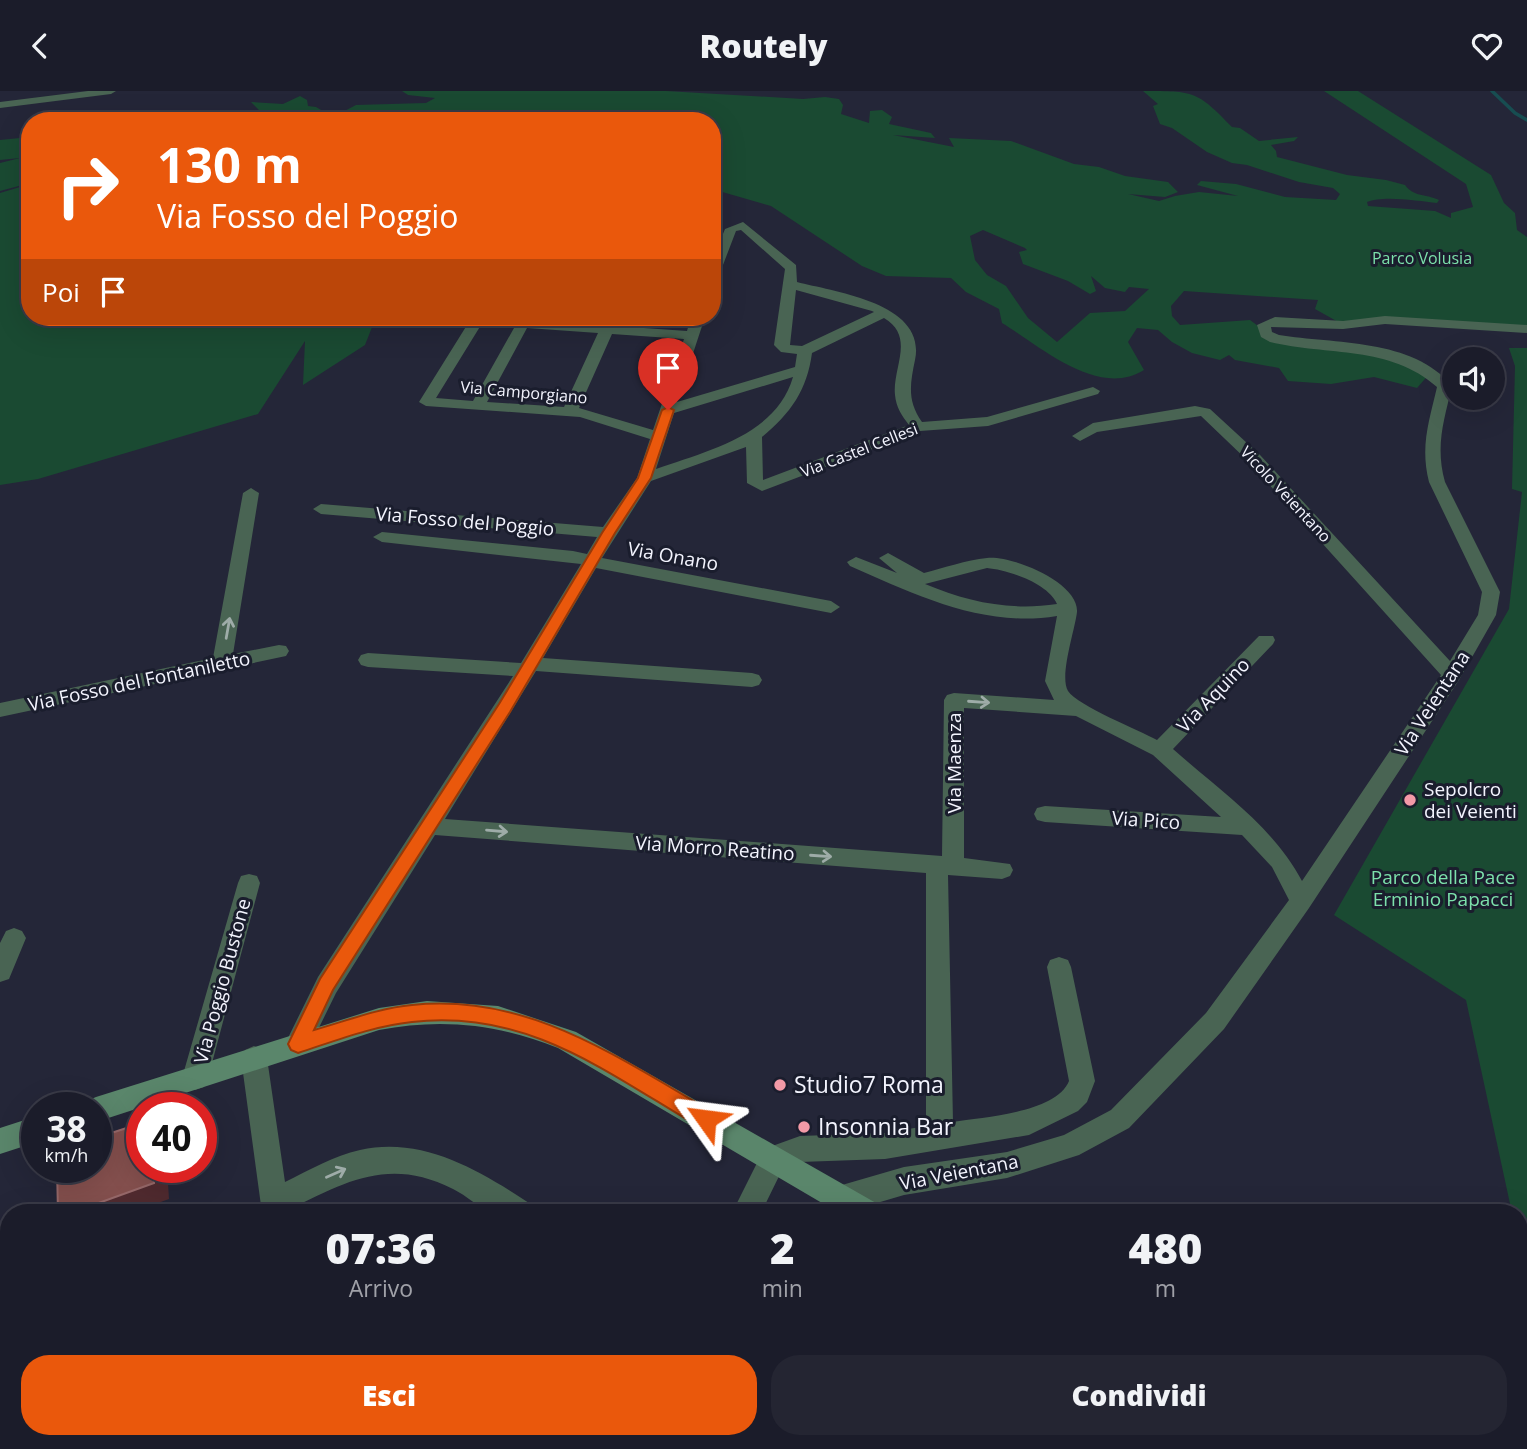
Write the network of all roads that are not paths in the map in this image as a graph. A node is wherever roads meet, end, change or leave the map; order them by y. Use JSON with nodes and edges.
{"nodes":[{"id":1,"x":111,"y":91,"type":"edge"},
{"id":2,"x":0,"y":105,"type":"edge"},
{"id":3,"x":735,"y":229,"type":"junction"},
{"id":4,"x":721,"y":230,"type":"edge"},
{"id":5,"x":721,"y":259,"type":"edge"},
{"id":6,"x":790,"y":284,"type":"junction"},
{"id":7,"x":885,"y":312,"type":"junction"},
{"id":8,"x":474,"y":326,"type":"edge"},
{"id":9,"x":522,"y":326,"type":"edge"},
{"id":10,"x":609,"y":326,"type":"edge"},
{"id":11,"x":694,"y":326,"type":"edge"},
{"id":12,"x":1527,"y":329,"type":"edge"},
{"id":13,"x":805,"y":351,"type":"junction"},
{"id":14,"x":802,"y":370,"type":"junction"},
{"id":15,"x":1093,"y":391,"type":"dead end"},
{"id":16,"x":478,"y":405,"type":"junction"},
{"id":17,"x":668,"y":410,"type":"junction"},
{"id":18,"x":570,"y":411,"type":"junction"},
{"id":19,"x":918,"y":427,"type":"junction"},
{"id":20,"x":658,"y":436,"type":"junction"},
{"id":21,"x":754,"y":436,"type":"junction"},
{"id":22,"x":1080,"y":436,"type":"dead end"},
{"id":23,"x":645,"y":478,"type":"junction"},
{"id":24,"x":251,"y":493,"type":"dead end"},
{"id":25,"x":321,"y":509,"type":"dead end"},
{"id":26,"x":608,"y":533,"type":"junction"},
{"id":27,"x":382,"y":537,"type":"dead end"},
{"id":28,"x":888,"y":558,"type":"dead end"},
{"id":29,"x":593,"y":561,"type":"junction"},
{"id":30,"x":856,"y":562,"type":"dead end"},
{"id":31,"x":831,"y":607,"type":"dead end"},
{"id":32,"x":1068,"y":608,"type":"junction"},
{"id":33,"x":1266,"y":640,"type":"dead end"},
{"id":34,"x":279,"y":651,"type":"dead end"},
{"id":35,"x":368,"y":660,"type":"dead end"},
{"id":36,"x":222,"y":664,"type":"junction"},
{"id":37,"x":529,"y":667,"type":"junction"},
{"id":38,"x":1452,"y":675,"type":"junction"},
{"id":39,"x":752,"y":680,"type":"dead end"},
{"id":40,"x":1077,"y":709,"type":"junction"},
{"id":41,"x":0,"y":710,"type":"edge"},
{"id":42,"x":1160,"y":751,"type":"junction"},
{"id":43,"x":1045,"y":814,"type":"dead end"},
{"id":44,"x":429,"y":826,"type":"junction"},
{"id":45,"x":1248,"y":827,"type":"junction"},
{"id":46,"x":945,"y":865,"type":"junction"},
{"id":47,"x":1002,"y":870,"type":"dead end"},
{"id":48,"x":249,"y":883,"type":"dead end"},
{"id":49,"x":1301,"y":901,"type":"junction"},
{"id":50,"x":14,"y":937,"type":"dead end"},
{"id":51,"x":1059,"y":967,"type":"dead end"},
{"id":52,"x":0,"y":972,"type":"edge"},
{"id":53,"x":298,"y":1044,"type":"junction"},
{"id":54,"x":254,"y":1058,"type":"junction"},
{"id":55,"x":195,"y":1078,"type":"junction"},
{"id":56,"x":112,"y":1105,"type":"edge"},
{"id":57,"x":21,"y":1134,"type":"edge"},
{"id":58,"x":940,"y":1137,"type":"junction"},
{"id":59,"x":0,"y":1141,"type":"edge"},
{"id":60,"x":774,"y":1159,"type":"junction"},
{"id":61,"x":842,"y":1199,"type":"junction"},
{"id":62,"x":275,"y":1204,"type":"edge"},
{"id":63,"x":281,"y":1204,"type":"edge"},
{"id":64,"x":505,"y":1204,"type":"edge"},
{"id":65,"x":751,"y":1204,"type":"edge"},
{"id":66,"x":851,"y":1204,"type":"edge"}],
"edges":[{"from":1,"to":2,"type":"street"},
{"from":3,"to":4,"type":"street"},
{"from":3,"to":5,"type":"street"},
{"from":3,"to":6,"type":"street"},
{"from":6,"to":7,"type":"street"},
{"from":6,"to":13,"type":"street"},
{"from":7,"to":13,"type":"street"},
{"from":7,"to":19,"type":"street"},
{"from":8,"to":16,"type":"street","name":"Via Camporgiano"},
{"from":9,"to":16,"type":"street"},
{"from":10,"to":18,"type":"street"},
{"from":11,"to":17,"type":"street"},
{"from":12,"to":38,"type":"street","name":"Via Veientana"},
{"from":13,"to":14,"type":"street"},
{"from":14,"to":17,"type":"street"},
{"from":14,"to":21,"type":"street"},
{"from":15,"to":19,"type":"street","name":"Via Castel Cellesi"},
{"from":16,"to":18,"type":"street","name":"Via Camporgiano"},
{"from":17,"to":20,"type":"street"},
{"from":18,"to":20,"type":"street","name":"Via Camporgiano"},
{"from":19,"to":21,"type":"street","name":"Via Castel Cellesi"},
{"from":20,"to":23,"type":"street"},
{"from":21,"to":23,"type":"street"},
{"from":22,"to":38,"type":"street","name":"Vicolo Veientano"},
{"from":23,"to":26,"type":"street"},
{"from":36,"to":24,"type":"street","one_way":true},
{"from":25,"to":26,"type":"street","name":"Via Fosso del Poggio"},
{"from":26,"to":29,"type":"street"},
{"from":27,"to":29,"type":"street","name":"Via Onano"},
{"from":28,"to":32,"type":"street"},
{"from":29,"to":31,"type":"street","name":"Via Onano"},
{"from":29,"to":37,"type":"street"},
{"from":30,"to":32,"type":"street"},
{"from":32,"to":40,"type":"street"},
{"from":33,"to":42,"type":"street","name":"Via Aquino"},
{"from":34,"to":36,"type":"street","name":"Via Fosso del Fontaniletto"},
{"from":35,"to":37,"type":"street"},
{"from":36,"to":41,"type":"street","name":"Via Fosso del Fontaniletto"},
{"from":37,"to":39,"type":"street"},
{"from":37,"to":44,"type":"street"},
{"from":38,"to":49,"type":"street","name":"Via Veientana"},
{"from":40,"to":42,"type":"street"},
{"from":46,"to":40,"type":"street","name":"Via Maenza","one_way":true},
{"from":42,"to":45,"type":"street"},
{"from":43,"to":45,"type":"street","name":"Via Pico"},
{"from":44,"to":46,"type":"street","name":"Via Morro Reatino","one_way":true},
{"from":44,"to":53,"type":"street"},
{"from":45,"to":49,"type":"street"},
{"from":46,"to":47,"type":"street","name":"Via Morro Reatino"},
{"from":46,"to":58,"type":"street"},
{"from":48,"to":55,"type":"street","name":"Via Poggio Bustone"},
{"from":49,"to":61,"type":"street","name":"Via Veientana"},
{"from":50,"to":52,"type":"street"},
{"from":51,"to":58,"type":"street"},
{"from":53,"to":54,"type":"street"},
{"from":53,"to":60,"type":"street"},
{"from":54,"to":55,"type":"street"},
{"from":54,"to":62,"type":"street"},
{"from":55,"to":56,"type":"street"},
{"from":57,"to":59,"type":"street"},
{"from":58,"to":60,"type":"street"},
{"from":60,"to":61,"type":"street"},
{"from":60,"to":65,"type":"street"},
{"from":61,"to":66,"type":"street"},
{"from":63,"to":64,"type":"street","one_way":true}]}
